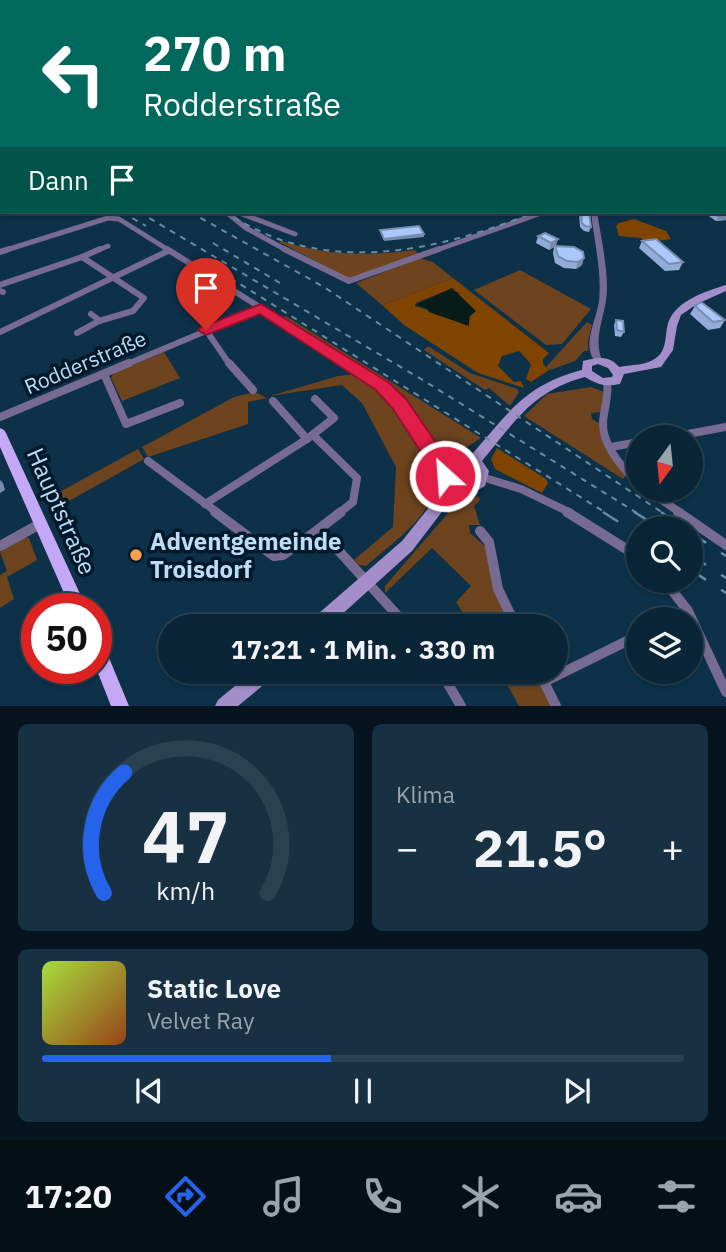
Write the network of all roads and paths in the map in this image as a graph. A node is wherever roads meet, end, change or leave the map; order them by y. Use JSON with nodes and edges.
{"nodes":[{"id":1,"x":227,"y":214,"type":"edge"},
{"id":2,"x":242,"y":214,"type":"edge"},
{"id":3,"x":538,"y":214,"type":"edge"},
{"id":4,"x":594,"y":214,"type":"edge"},
{"id":5,"x":295,"y":234,"type":"dead end"},
{"id":6,"x":108,"y":246,"type":"dead end"},
{"id":7,"x":168,"y":251,"type":"junction"},
{"id":8,"x":0,"y":252,"type":"edge"},
{"id":9,"x":82,"y":257,"type":"junction"},
{"id":10,"x":113,"y":277,"type":"junction"},
{"id":11,"x":0,"y":285,"type":"edge"},
{"id":12,"x":726,"y":288,"type":"edge"},
{"id":13,"x":261,"y":308,"type":"junction"},
{"id":14,"x":91,"y":314,"type":"dead end"},
{"id":15,"x":100,"y":321,"type":"junction"},
{"id":16,"x":206,"y":330,"type":"junction"},
{"id":17,"x":0,"y":332,"type":"edge"},
{"id":18,"x":77,"y":333,"type":"dead end"},
{"id":19,"x":598,"y":360,"type":"junction"},
{"id":20,"x":618,"y":371,"type":"junction"},
{"id":21,"x":587,"y":373,"type":"junction"},
{"id":22,"x":104,"y":374,"type":"junction"},
{"id":23,"x":607,"y":383,"type":"junction"},
{"id":24,"x":253,"y":390,"type":"dead end"},
{"id":25,"x":315,"y":399,"type":"dead end"},
{"id":26,"x":273,"y":401,"type":"dead end"},
{"id":27,"x":180,"y":403,"type":"dead end"},
{"id":28,"x":0,"y":417,"type":"edge"},
{"id":29,"x":726,"y":427,"type":"edge"},
{"id":30,"x":704,"y":431,"type":"edge"},
{"id":31,"x":0,"y":433,"type":"edge"},
{"id":32,"x":310,"y":437,"type":"junction"},
{"id":33,"x":626,"y":444,"type":"edge"},
{"id":34,"x":611,"y":447,"type":"junction"},
{"id":35,"x":148,"y":461,"type":"dead end"},
{"id":36,"x":474,"y":461,"type":"junction"},
{"id":37,"x":447,"y":462,"type":"junction"},
{"id":38,"x":626,"y":471,"type":"edge"},
{"id":39,"x":482,"y":477,"type":"junction"},
{"id":40,"x":454,"y":486,"type":"junction"},
{"id":41,"x":664,"y":502,"type":"edge"},
{"id":42,"x":205,"y":504,"type":"junction"},
{"id":43,"x":40,"y":524,"type":"junction"},
{"id":44,"x":319,"y":529,"type":"junction"},
{"id":45,"x":480,"y":531,"type":"dead end"},
{"id":46,"x":726,"y":545,"type":"edge"},
{"id":47,"x":0,"y":547,"type":"edge"},
{"id":48,"x":626,"y":549,"type":"edge"},
{"id":49,"x":367,"y":582,"type":"junction"},
{"id":50,"x":72,"y":593,"type":"edge"},
{"id":51,"x":674,"y":593,"type":"edge"},
{"id":52,"x":685,"y":607,"type":"edge"},
{"id":53,"x":331,"y":614,"type":"edge"},
{"id":54,"x":396,"y":614,"type":"edge"},
{"id":55,"x":510,"y":614,"type":"edge"},
{"id":56,"x":703,"y":637,"type":"edge"},
{"id":57,"x":626,"y":641,"type":"edge"},
{"id":58,"x":568,"y":666,"type":"edge"},
{"id":59,"x":721,"y":668,"type":"edge"},
{"id":60,"x":111,"y":684,"type":"edge"},
{"id":61,"x":251,"y":684,"type":"edge"},
{"id":62,"x":448,"y":684,"type":"edge"},
{"id":63,"x":545,"y":684,"type":"edge"},
{"id":64,"x":726,"y":692,"type":"edge"},
{"id":65,"x":120,"y":706,"type":"edge"},
{"id":66,"x":224,"y":706,"type":"edge"},
{"id":67,"x":461,"y":706,"type":"edge"},
{"id":68,"x":556,"y":706,"type":"edge"}],
"edges":[{"from":1,"to":3,"type":"street"},
{"from":2,"to":5,"type":"street"},
{"from":4,"to":19,"type":"street"},
{"from":6,"to":9,"type":"street"},
{"from":7,"to":8,"type":"street"},
{"from":7,"to":10,"type":"street"},
{"from":7,"to":13,"type":"street"},
{"from":9,"to":10,"type":"street"},
{"from":9,"to":11,"type":"street"},
{"from":10,"to":15,"type":"street"},
{"from":10,"to":17,"type":"street"},
{"from":12,"to":20,"type":"main road"},
{"from":13,"to":16,"type":"street","name":"Rodderstraße"},
{"from":13,"to":37,"type":"street"},
{"from":14,"to":15,"type":"street"},
{"from":15,"to":18,"type":"street"},
{"from":16,"to":22,"type":"street","name":"Rodderstraße"},
{"from":16,"to":24,"type":"street"},
{"from":19,"to":20,"type":"main road"},
{"from":19,"to":21,"type":"main road"},
{"from":20,"to":23,"type":"main road"},
{"from":21,"to":23,"type":"main road"},
{"from":21,"to":36,"type":"main road"},
{"from":22,"to":27,"type":"street"},
{"from":22,"to":28,"type":"street","name":"Rodderstraße"},
{"from":23,"to":34,"type":"street"},
{"from":25,"to":32,"type":"street"},
{"from":26,"to":32,"type":"street"},
{"from":29,"to":30,"type":"street"},
{"from":31,"to":43,"type":"main road","name":"Hauptstraße"},
{"from":32,"to":42,"type":"street"},
{"from":32,"to":44,"type":"street"},
{"from":33,"to":34,"type":"street"},
{"from":34,"to":38,"type":"street"},
{"from":35,"to":42,"type":"street"},
{"from":36,"to":37,"type":"main road"},
{"from":36,"to":39,"type":"main road"},
{"from":37,"to":40,"type":"main road"},
{"from":39,"to":40,"type":"main road"},
{"from":39,"to":48,"type":"street"},
{"from":40,"to":49,"type":"main road"},
{"from":41,"to":46,"type":"street"},
{"from":42,"to":44,"type":"street"},
{"from":43,"to":47,"type":"street"},
{"from":43,"to":50,"type":"main road","name":"Hauptstraße"},
{"from":44,"to":49,"type":"street"},
{"from":45,"to":55,"type":"street"},
{"from":49,"to":53,"type":"main road"},
{"from":49,"to":54,"type":"street"},
{"from":51,"to":52,"type":"street"},
{"from":56,"to":59,"type":"street"},
{"from":57,"to":58,"type":"street"},
{"from":59,"to":64,"type":"street"},
{"from":60,"to":65,"type":"main road"},
{"from":61,"to":66,"type":"main road"},
{"from":62,"to":67,"type":"street"},
{"from":63,"to":68,"type":"street"}]}
